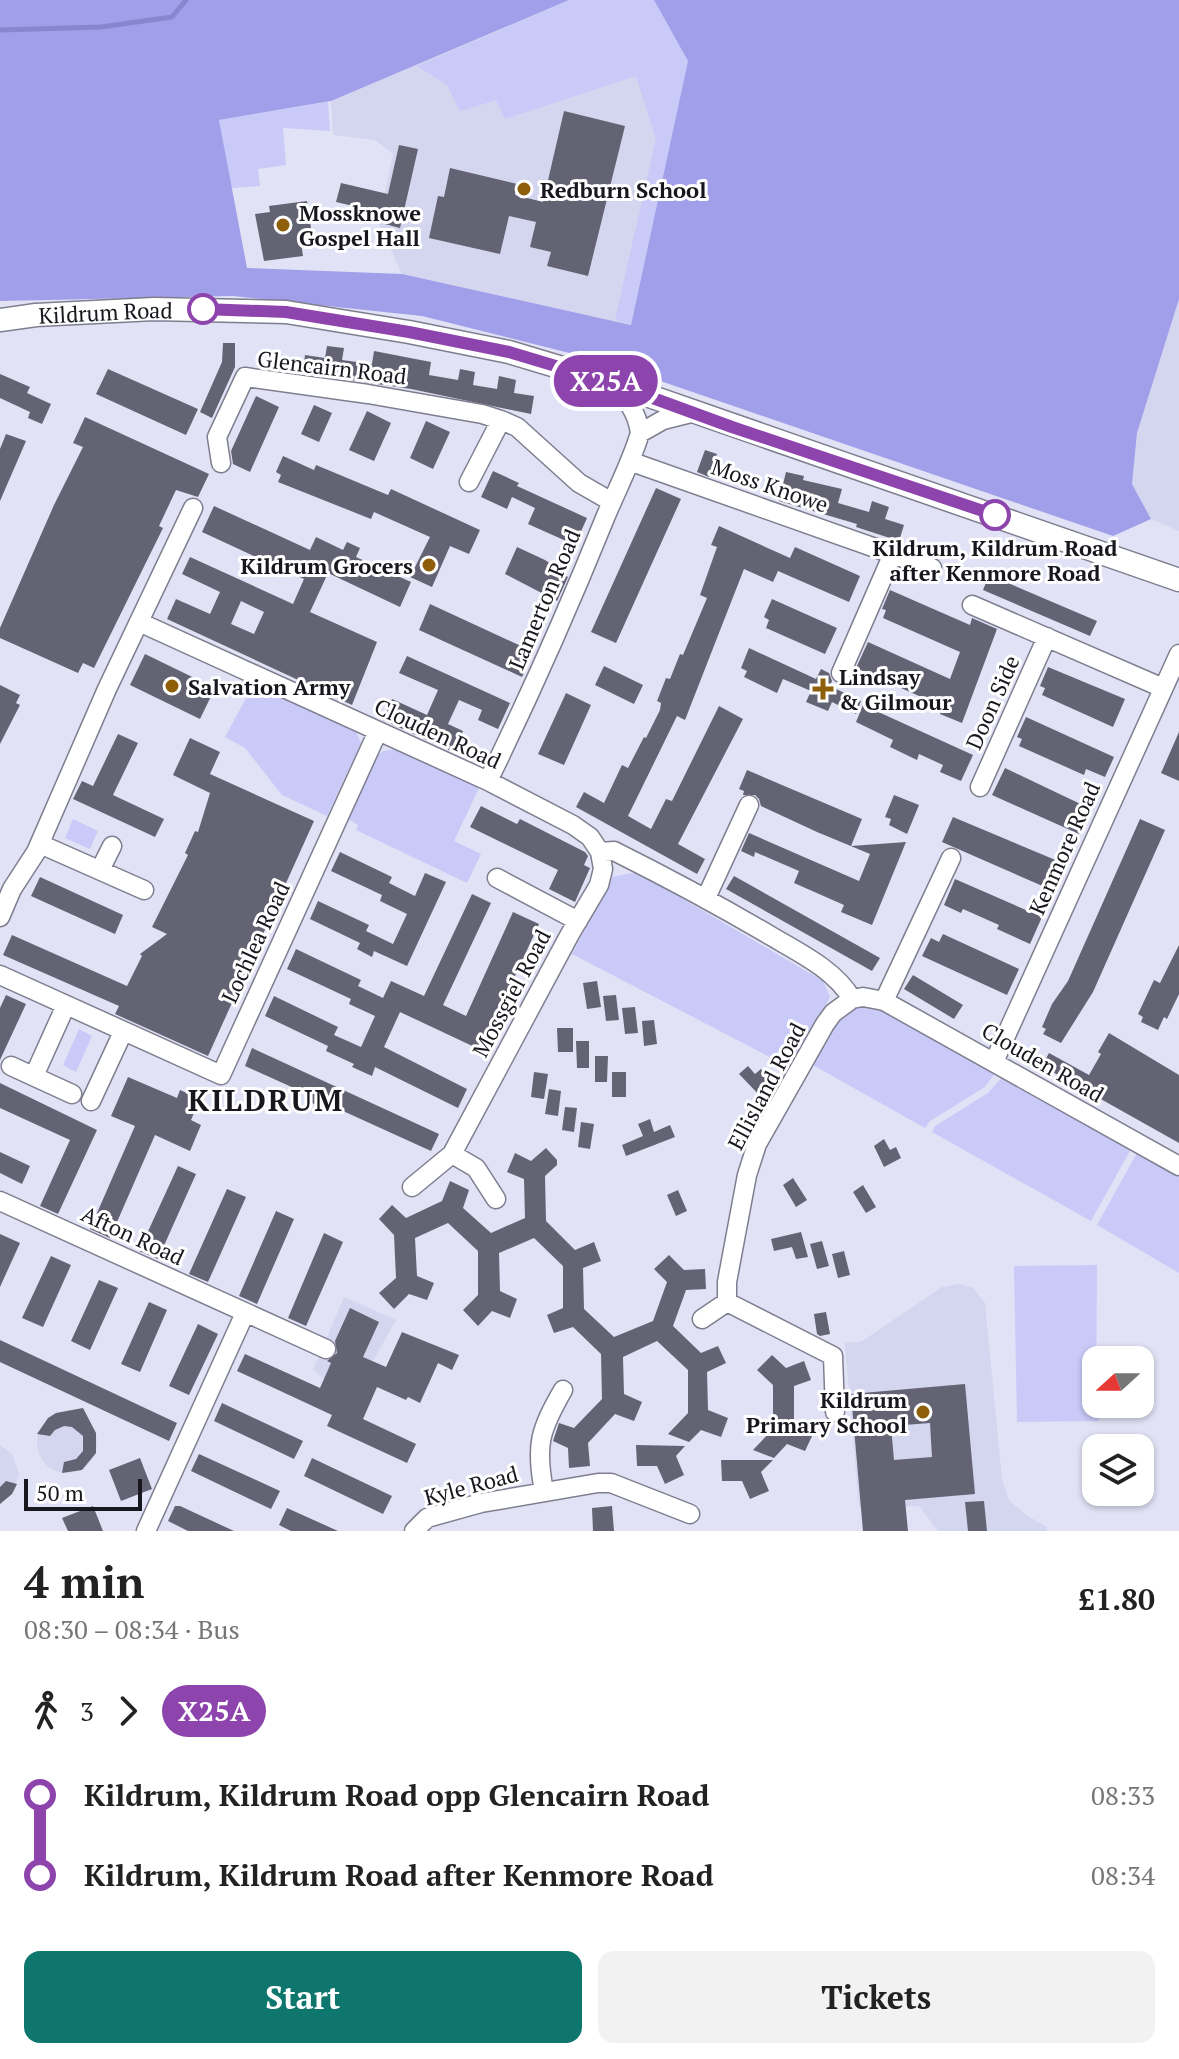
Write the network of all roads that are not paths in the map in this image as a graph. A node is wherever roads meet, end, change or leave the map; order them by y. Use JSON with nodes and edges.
{"nodes":[{"id":1,"x":0,"y":320,"type":"edge"},
{"id":2,"x":609,"y":382,"type":"junction"},
{"id":3,"x":691,"y":413,"type":"junction"},
{"id":4,"x":501,"y":420,"type":"junction"},
{"id":5,"x":640,"y":433,"type":"junction"},
{"id":6,"x":632,"y":462,"type":"junction"},
{"id":7,"x":221,"y":463,"type":"dead end"},
{"id":8,"x":469,"y":482,"type":"dead end"},
{"id":9,"x":612,"y":502,"type":"junction"},
{"id":10,"x":193,"y":508,"type":"dead end"},
{"id":11,"x":892,"y":556,"type":"junction"},
{"id":12,"x":932,"y":568,"type":"dead end"},
{"id":13,"x":1148,"y":569,"type":"junction"},
{"id":14,"x":1179,"y":580,"type":"edge"},
{"id":15,"x":1179,"y":596,"type":"edge"},
{"id":16,"x":972,"y":605,"type":"dead end"},
{"id":17,"x":139,"y":622,"type":"junction"},
{"id":18,"x":1047,"y":637,"type":"junction"},
{"id":19,"x":1179,"y":654,"type":"edge"},
{"id":20,"x":841,"y":673,"type":"dead end"},
{"id":21,"x":1163,"y":688,"type":"junction"},
{"id":22,"x":378,"y":731,"type":"junction"},
{"id":23,"x":488,"y":781,"type":"junction"},
{"id":24,"x":980,"y":787,"type":"dead end"},
{"id":25,"x":749,"y":805,"type":"dead end"},
{"id":26,"x":112,"y":846,"type":"dead end"},
{"id":27,"x":38,"y":848,"type":"junction"},
{"id":28,"x":600,"y":852,"type":"junction"},
{"id":29,"x":951,"y":858,"type":"dead end"},
{"id":30,"x":100,"y":870,"type":"junction"},
{"id":31,"x":497,"y":878,"type":"dead end"},
{"id":32,"x":144,"y":890,"type":"dead end"},
{"id":33,"x":706,"y":898,"type":"junction"},
{"id":34,"x":0,"y":914,"type":"edge"},
{"id":35,"x":578,"y":921,"type":"junction"},
{"id":36,"x":0,"y":975,"type":"edge"},
{"id":37,"x":852,"y":999,"type":"junction"},
{"id":38,"x":884,"y":1001,"type":"junction"},
{"id":39,"x":66,"y":1005,"type":"junction"},
{"id":40,"x":123,"y":1032,"type":"junction"},
{"id":41,"x":994,"y":1062,"type":"junction"},
{"id":42,"x":11,"y":1066,"type":"dead end"},
{"id":43,"x":34,"y":1076,"type":"junction"},
{"id":44,"x":72,"y":1094,"type":"dead end"},
{"id":45,"x":91,"y":1101,"type":"dead end"},
{"id":46,"x":452,"y":1154,"type":"junction"},
{"id":47,"x":1179,"y":1166,"type":"edge"},
{"id":48,"x":412,"y":1187,"type":"dead end"},
{"id":49,"x":496,"y":1199,"type":"dead end"},
{"id":50,"x":0,"y":1201,"type":"edge"},
{"id":51,"x":727,"y":1302,"type":"junction"},
{"id":52,"x":245,"y":1313,"type":"junction"},
{"id":53,"x":702,"y":1319,"type":"dead end"},
{"id":54,"x":326,"y":1349,"type":"dead end"},
{"id":55,"x":563,"y":1390,"type":"dead end"},
{"id":56,"x":835,"y":1412,"type":"dead end"},
{"id":57,"x":544,"y":1491,"type":"junction"},
{"id":58,"x":690,"y":1514,"type":"dead end"},
{"id":59,"x":146,"y":1531,"type":"edge"},
{"id":60,"x":414,"y":1531,"type":"edge"}],
"edges":[{"from":1,"to":2,"type":"street","name":"Kildrum Road"},
{"from":2,"to":3,"type":"street","name":"Kildrum Road"},
{"from":2,"to":5,"type":"street"},
{"from":3,"to":5,"type":"street"},
{"from":3,"to":13,"type":"street","name":"Kildrum Road"},
{"from":4,"to":7,"type":"street","name":"Glencairn Road"},
{"from":4,"to":8,"type":"street"},
{"from":4,"to":9,"type":"street","name":"Glencairn Road"},
{"from":5,"to":6,"type":"street","name":"Lamerton Road"},
{"from":6,"to":9,"type":"street","name":"Lamerton Road"},
{"from":6,"to":11,"type":"street","name":"Moss Knowe"},
{"from":9,"to":23,"type":"street","name":"Lamerton Road"},
{"from":10,"to":17,"type":"street"},
{"from":11,"to":12,"type":"street","name":"Moss Knowe"},
{"from":11,"to":20,"type":"street"},
{"from":13,"to":14,"type":"street","name":"Kildrum Road"},
{"from":13,"to":15,"type":"street"},
{"from":16,"to":18,"type":"street","name":"Doon Side"},
{"from":17,"to":22,"type":"street","name":"Clouden Road"},
{"from":17,"to":27,"type":"street"},
{"from":18,"to":21,"type":"street","name":"Doon Side"},
{"from":18,"to":24,"type":"street","name":"Doon Side"},
{"from":19,"to":21,"type":"street","name":"Kenmore Road"},
{"from":21,"to":41,"type":"street","name":"Kenmore Road"},
{"from":22,"to":23,"type":"street","name":"Clouden Road"},
{"from":22,"to":40,"type":"street","name":"Lochlea Road"},
{"from":23,"to":28,"type":"street","name":"Clouden Road"},
{"from":25,"to":33,"type":"street"},
{"from":26,"to":30,"type":"street"},
{"from":27,"to":30,"type":"street"},
{"from":27,"to":34,"type":"street"},
{"from":28,"to":33,"type":"street","name":"Clouden Road"},
{"from":28,"to":35,"type":"street","name":"Mossgiel Road"},
{"from":29,"to":38,"type":"street"},
{"from":30,"to":32,"type":"street"},
{"from":31,"to":35,"type":"street"},
{"from":33,"to":37,"type":"street","name":"Clouden Road"},
{"from":35,"to":46,"type":"street","name":"Mossgiel Road"},
{"from":36,"to":39,"type":"street","name":"Lochlea Road"},
{"from":37,"to":38,"type":"street","name":"Clouden Road"},
{"from":37,"to":51,"type":"street","name":"Ellisland Road"},
{"from":38,"to":41,"type":"street","name":"Clouden Road"},
{"from":39,"to":40,"type":"street","name":"Lochlea Road"},
{"from":39,"to":43,"type":"street"},
{"from":40,"to":45,"type":"street"},
{"from":41,"to":47,"type":"street","name":"Clouden Road"},
{"from":42,"to":43,"type":"street"},
{"from":43,"to":44,"type":"street"},
{"from":46,"to":48,"type":"street","name":"Mossgiel Road"},
{"from":46,"to":49,"type":"street"},
{"from":50,"to":52,"type":"street","name":"Afton Road"},
{"from":51,"to":53,"type":"street"},
{"from":51,"to":56,"type":"street"},
{"from":52,"to":54,"type":"street","name":"Afton Road"},
{"from":52,"to":59,"type":"street"},
{"from":55,"to":57,"type":"street","name":"Kyle Road"},
{"from":57,"to":58,"type":"street","name":"Kyle Road"},
{"from":57,"to":60,"type":"street","name":"Kyle Road"}]}
